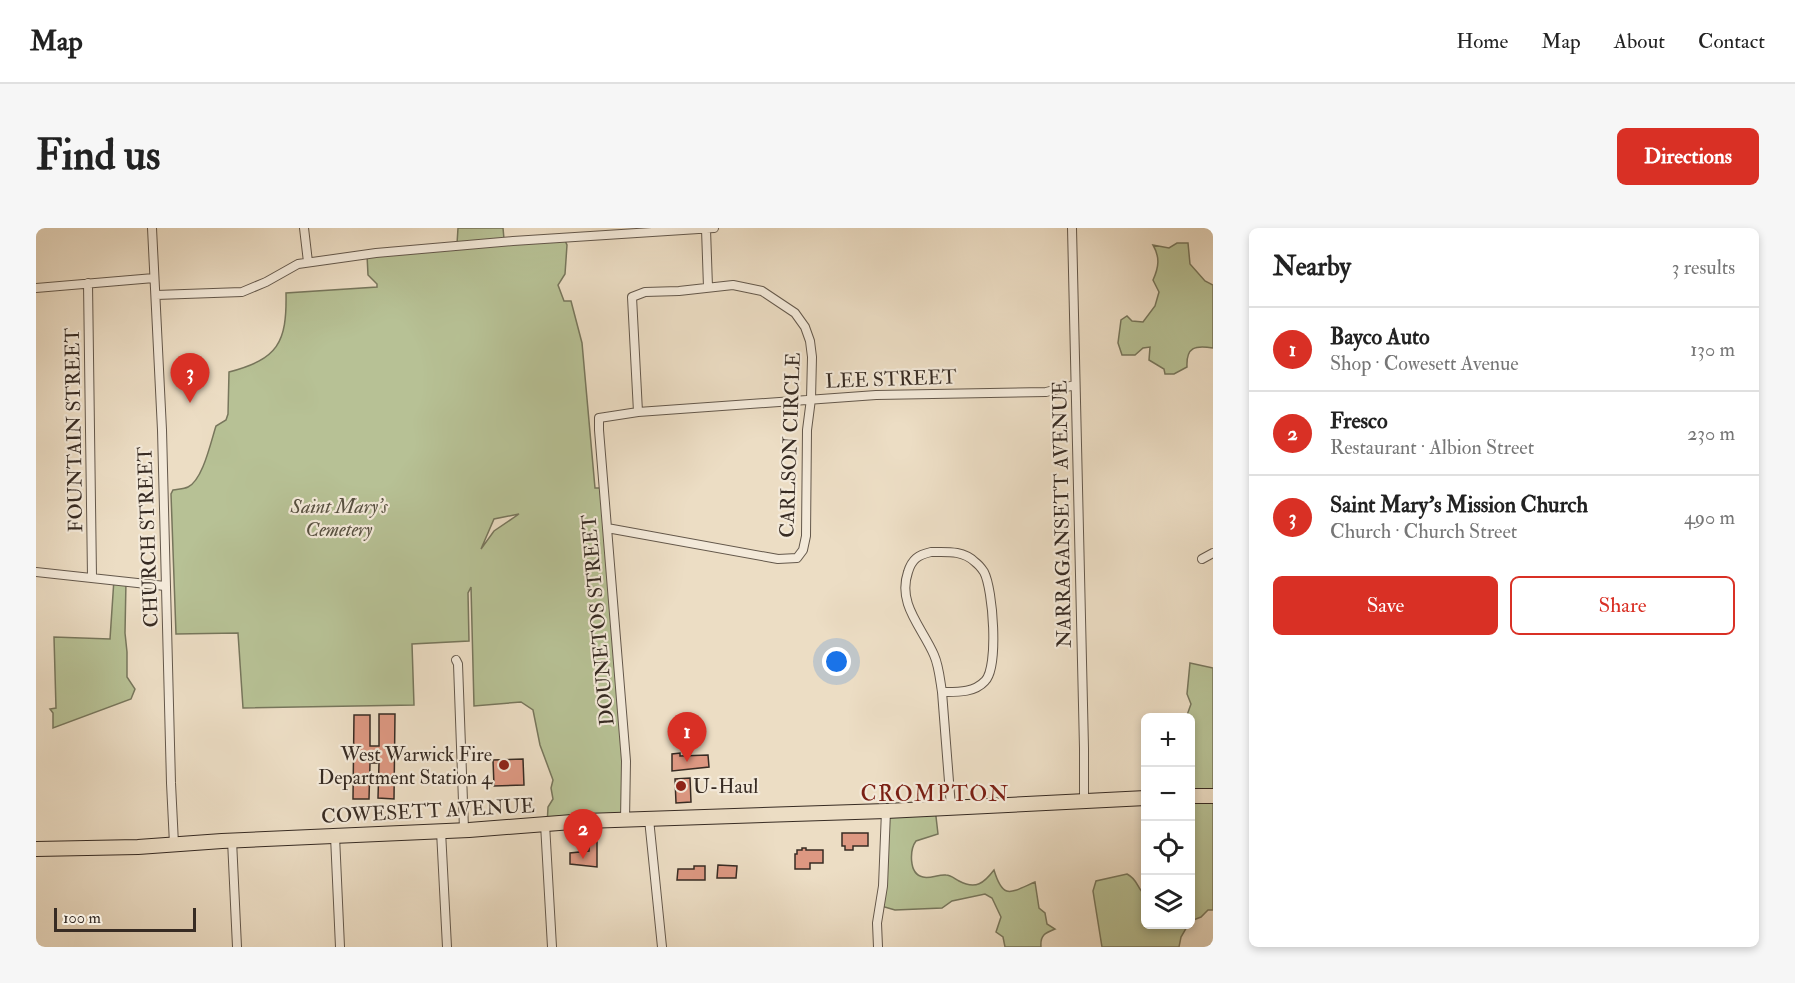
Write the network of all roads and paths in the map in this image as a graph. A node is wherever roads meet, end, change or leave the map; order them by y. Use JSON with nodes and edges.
{"nodes":[{"id":1,"x":152,"y":228,"type":"edge"},
{"id":2,"x":304,"y":228,"type":"edge"},
{"id":3,"x":714,"y":228,"type":"edge"},
{"id":4,"x":1072,"y":228,"type":"edge"},
{"id":5,"x":706,"y":229,"type":"edge"},
{"id":6,"x":625,"y":231,"type":"edge"},
{"id":7,"x":308,"y":262,"type":"junction"},
{"id":8,"x":154,"y":278,"type":"junction"},
{"id":9,"x":88,"y":283,"type":"junction"},
{"id":10,"x":708,"y":287,"type":"junction"},
{"id":11,"x":36,"y":288,"type":"edge"},
{"id":12,"x":156,"y":295,"type":"junction"},
{"id":13,"x":1075,"y":385,"type":"junction"},
{"id":14,"x":811,"y":399,"type":"junction"},
{"id":15,"x":638,"y":412,"type":"junction"},
{"id":16,"x":599,"y":418,"type":"joint"},
{"id":17,"x":607,"y":528,"type":"junction"},
{"id":18,"x":1213,"y":553,"type":"edge"},
{"id":19,"x":1202,"y":559,"type":"dead end"},
{"id":20,"x":36,"y":572,"type":"edge"},
{"id":21,"x":92,"y":577,"type":"junction"},
{"id":22,"x":165,"y":586,"type":"junction"},
{"id":23,"x":456,"y":660,"type":"dead end"},
{"id":24,"x":942,"y":692,"type":"junction"},
{"id":25,"x":1195,"y":796,"type":"edge"},
{"id":26,"x":1213,"y":796,"type":"edge"},
{"id":27,"x":1141,"y":798,"type":"edge"},
{"id":28,"x":1084,"y":800,"type":"junction"},
{"id":29,"x":951,"y":807,"type":"junction"},
{"id":30,"x":886,"y":811,"type":"junction"},
{"id":31,"x":649,"y":819,"type":"junction"},
{"id":32,"x":625,"y":820,"type":"junction"},
{"id":33,"x":545,"y":824,"type":"junction"},
{"id":34,"x":464,"y":830,"type":"junction"},
{"id":35,"x":441,"y":831,"type":"junction"},
{"id":36,"x":335,"y":836,"type":"junction"},
{"id":37,"x":232,"y":840,"type":"junction"},
{"id":38,"x":174,"y":844,"type":"junction"},
{"id":39,"x":36,"y":849,"type":"edge"},
{"id":40,"x":237,"y":947,"type":"edge"},
{"id":41,"x":340,"y":947,"type":"edge"},
{"id":42,"x":447,"y":947,"type":"edge"},
{"id":43,"x":552,"y":947,"type":"edge"},
{"id":44,"x":662,"y":947,"type":"edge"},
{"id":45,"x":878,"y":947,"type":"edge"}],
"edges":[{"from":1,"to":8,"type":"street","name":"CHURCH STREET"},
{"from":2,"to":7,"type":"street"},
{"from":3,"to":5,"type":"street"},
{"from":4,"to":13,"type":"street","name":"NARRAGANSETT AVENUE"},
{"from":5,"to":6,"type":"street"},
{"from":5,"to":10,"type":"street"},
{"from":6,"to":7,"type":"street"},
{"from":7,"to":12,"type":"street"},
{"from":8,"to":9,"type":"street"},
{"from":8,"to":12,"type":"street","name":"CHURCH STREET"},
{"from":9,"to":11,"type":"street"},
{"from":9,"to":21,"type":"street","name":"FOUNTAIN STREET"},
{"from":10,"to":14,"type":"street","name":"CARLSON CIRCLE"},
{"from":10,"to":15,"type":"street","name":"CARLSON CIRCLE"},
{"from":12,"to":22,"type":"street","name":"CHURCH STREET"},
{"from":13,"to":14,"type":"street","name":"LEE STREET"},
{"from":13,"to":28,"type":"street","name":"NARRAGANSETT AVENUE"},
{"from":14,"to":15,"type":"street","name":"LEE STREET"},
{"from":14,"to":17,"type":"street","name":"CARLSON CIRCLE"},
{"from":15,"to":16,"type":"street","name":"LEE STREET"},
{"from":16,"to":17,"type":"street","name":"DOUNETOS STREET"},
{"from":17,"to":32,"type":"street","name":"DOUNETOS STREET"},
{"from":18,"to":19,"type":"street"},
{"from":20,"to":21,"type":"street"},
{"from":21,"to":22,"type":"street"},
{"from":22,"to":38,"type":"street","name":"CHURCH STREET"},
{"from":23,"to":34,"type":"street"},
{"from":24,"to":24,"type":"street"},
{"from":24,"to":29,"type":"street"},
{"from":25,"to":26,"type":"main road"},
{"from":27,"to":28,"type":"main road","name":"COWESETT AVENUE"},
{"from":28,"to":29,"type":"main road","name":"COWESETT AVENUE"},
{"from":29,"to":30,"type":"main road","name":"COWESETT AVENUE"},
{"from":30,"to":31,"type":"main road","name":"COWESETT AVENUE"},
{"from":30,"to":45,"type":"street"},
{"from":31,"to":32,"type":"main road","name":"COWESETT AVENUE"},
{"from":31,"to":44,"type":"street"},
{"from":32,"to":33,"type":"main road","name":"COWESETT AVENUE"},
{"from":33,"to":34,"type":"main road","name":"COWESETT AVENUE"},
{"from":33,"to":43,"type":"street"},
{"from":34,"to":35,"type":"main road","name":"COWESETT AVENUE"},
{"from":35,"to":36,"type":"main road","name":"COWESETT AVENUE"},
{"from":35,"to":42,"type":"street"},
{"from":36,"to":37,"type":"main road","name":"COWESETT AVENUE"},
{"from":36,"to":41,"type":"street"},
{"from":37,"to":38,"type":"main road","name":"COWESETT AVENUE"},
{"from":37,"to":40,"type":"street"},
{"from":38,"to":39,"type":"main road","name":"COWESETT AVENUE"}]}
